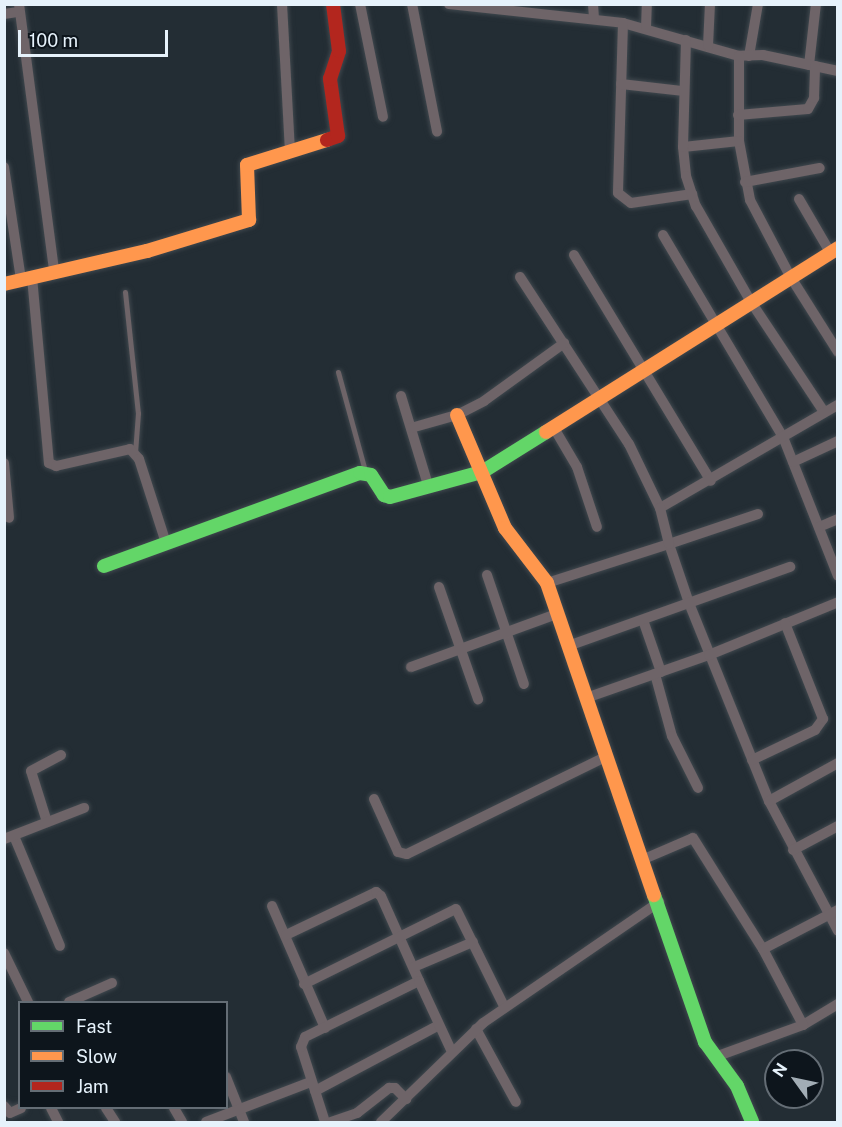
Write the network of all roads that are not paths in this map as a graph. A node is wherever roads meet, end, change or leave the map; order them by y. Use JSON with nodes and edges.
{"nodes":[{"id":1,"x":282,"y":4,"type":"edge"},
{"id":2,"x":333,"y":4,"type":"edge"},
{"id":3,"x":360,"y":4,"type":"edge"},
{"id":4,"x":412,"y":4,"type":"edge"},
{"id":5,"x":449,"y":4,"type":"edge"},
{"id":6,"x":592,"y":4,"type":"edge"},
{"id":7,"x":647,"y":4,"type":"edge"},
{"id":8,"x":710,"y":4,"type":"edge"},
{"id":9,"x":758,"y":4,"type":"edge"},
{"id":10,"x":816,"y":4,"type":"edge"},
{"id":11,"x":502,"y":6,"type":"edge"},
{"id":12,"x":19,"y":8,"type":"edge"},
{"id":13,"x":4,"y":14,"type":"edge"},
{"id":14,"x":594,"y":18,"type":"junction"},
{"id":15,"x":623,"y":22,"type":"junction"},
{"id":16,"x":646,"y":28,"type":"junction"},
{"id":17,"x":686,"y":40,"type":"junction"},
{"id":18,"x":708,"y":46,"type":"junction"},
{"id":19,"x":744,"y":56,"type":"junction"},
{"id":20,"x":812,"y":66,"type":"junction"},
{"id":21,"x":837,"y":70,"type":"edge"},
{"id":22,"x":621,"y":84,"type":"junction"},
{"id":23,"x":682,"y":91,"type":"junction"},
{"id":24,"x":738,"y":115,"type":"junction"},
{"id":25,"x":383,"y":117,"type":"dead end"},
{"id":26,"x":437,"y":132,"type":"dead end"},
{"id":27,"x":739,"y":141,"type":"junction"},
{"id":28,"x":683,"y":147,"type":"junction"},
{"id":29,"x":290,"y":150,"type":"junction"},
{"id":30,"x":4,"y":167,"type":"edge"},
{"id":31,"x":820,"y":168,"type":"dead end"},
{"id":32,"x":745,"y":182,"type":"junction"},
{"id":33,"x":692,"y":194,"type":"junction"},
{"id":34,"x":799,"y":199,"type":"dead end"},
{"id":35,"x":663,"y":235,"type":"dead end"},
{"id":36,"x":834,"y":250,"type":"edge"},
{"id":37,"x":574,"y":255,"type":"dead end"},
{"id":38,"x":54,"y":271,"type":"junction"},
{"id":39,"x":790,"y":276,"type":"junction"},
{"id":40,"x":520,"y":277,"type":"dead end"},
{"id":41,"x":26,"y":278,"type":"junction"},
{"id":42,"x":4,"y":284,"type":"edge"},
{"id":43,"x":124,"y":292,"type":"dead end"},
{"id":44,"x":751,"y":302,"type":"junction"},
{"id":45,"x":715,"y":326,"type":"junction"},
{"id":46,"x":564,"y":343,"type":"junction"},
{"id":47,"x":837,"y":352,"type":"edge"},
{"id":48,"x":338,"y":372,"type":"dead end"},
{"id":49,"x":644,"y":373,"type":"junction"},
{"id":50,"x":401,"y":396,"type":"dead end"},
{"id":51,"x":599,"y":399,"type":"junction"},
{"id":52,"x":837,"y":405,"type":"edge"},
{"id":53,"x":824,"y":412,"type":"junction"},
{"id":54,"x":457,"y":415,"type":"junction"},
{"id":55,"x":411,"y":428,"type":"junction"},
{"id":56,"x":554,"y":428,"type":"junction"},
{"id":57,"x":783,"y":437,"type":"junction"},
{"id":58,"x":837,"y":441,"type":"edge"},
{"id":59,"x":135,"y":453,"type":"junction"},
{"id":60,"x":792,"y":462,"type":"junction"},
{"id":61,"x":4,"y":463,"type":"edge"},
{"id":62,"x":482,"y":472,"type":"junction"},
{"id":63,"x":365,"y":473,"type":"junction"},
{"id":64,"x":711,"y":481,"type":"junction"},
{"id":65,"x":428,"y":485,"type":"junction"},
{"id":66,"x":660,"y":508,"type":"junction"},
{"id":67,"x":758,"y":514,"type":"dead end"},
{"id":68,"x":9,"y":518,"type":"dead end"},
{"id":69,"x":837,"y":519,"type":"edge"},
{"id":70,"x":597,"y":527,"type":"dead end"},
{"id":71,"x":819,"y":527,"type":"junction"},
{"id":72,"x":166,"y":543,"type":"junction"},
{"id":73,"x":669,"y":544,"type":"junction"},
{"id":74,"x":104,"y":566,"type":"dead end"},
{"id":75,"x":790,"y":567,"type":"dead end"},
{"id":76,"x":487,"y":575,"type":"dead end"},
{"id":77,"x":837,"y":576,"type":"edge"},
{"id":78,"x":547,"y":583,"type":"junction"},
{"id":79,"x":439,"y":586,"type":"dead end"},
{"id":80,"x":837,"y":602,"type":"edge"},
{"id":81,"x":689,"y":603,"type":"junction"},
{"id":82,"x":557,"y":614,"type":"junction"},
{"id":83,"x":642,"y":620,"type":"junction"},
{"id":84,"x":785,"y":623,"type":"junction"},
{"id":85,"x":506,"y":632,"type":"junction"},
{"id":86,"x":568,"y":646,"type":"junction"},
{"id":87,"x":461,"y":649,"type":"junction"},
{"id":88,"x":709,"y":655,"type":"junction"},
{"id":89,"x":411,"y":667,"type":"dead end"},
{"id":90,"x":658,"y":673,"type":"junction"},
{"id":91,"x":524,"y":684,"type":"dead end"},
{"id":92,"x":586,"y":698,"type":"junction"},
{"id":93,"x":478,"y":699,"type":"dead end"},
{"id":94,"x":61,"y":755,"type":"dead end"},
{"id":95,"x":607,"y":756,"type":"junction"},
{"id":96,"x":753,"y":760,"type":"junction"},
{"id":97,"x":837,"y":763,"type":"edge"},
{"id":98,"x":698,"y":788,"type":"dead end"},
{"id":99,"x":374,"y":799,"type":"dead end"},
{"id":100,"x":769,"y":801,"type":"junction"},
{"id":101,"x":84,"y":808,"type":"dead end"},
{"id":102,"x":47,"y":822,"type":"junction"},
{"id":103,"x":837,"y":826,"type":"edge"},
{"id":104,"x":9,"y":837,"type":"edge"},
{"id":105,"x":793,"y":850,"type":"junction"},
{"id":106,"x":644,"y":859,"type":"junction"},
{"id":107,"x":659,"y":902,"type":"junction"},
{"id":108,"x":272,"y":906,"type":"dead end"},
{"id":109,"x":833,"y":912,"type":"edge"},
{"id":110,"x":837,"y":931,"type":"edge"},
{"id":111,"x":286,"y":935,"type":"junction"},
{"id":112,"x":399,"y":935,"type":"junction"},
{"id":113,"x":473,"y":942,"type":"junction"},
{"id":114,"x":60,"y":946,"type":"dead end"},
{"id":115,"x":763,"y":949,"type":"junction"},
{"id":116,"x":4,"y":953,"type":"edge"},
{"id":117,"x":414,"y":967,"type":"junction"},
{"id":118,"x":419,"y":981,"type":"junction"},
{"id":119,"x":112,"y":983,"type":"dead end"},
{"id":120,"x":304,"y":984,"type":"junction"},
{"id":121,"x":28,"y":1001,"type":"edge"},
{"id":122,"x":71,"y":1001,"type":"edge"},
{"id":123,"x":837,"y":1004,"type":"edge"},
{"id":124,"x":505,"y":1008,"type":"junction"},
{"id":125,"x":803,"y":1024,"type":"junction"},
{"id":126,"x":439,"y":1025,"type":"junction"},
{"id":127,"x":325,"y":1028,"type":"junction"},
{"id":128,"x":476,"y":1029,"type":"junction"},
{"id":129,"x":452,"y":1052,"type":"junction"},
{"id":130,"x":715,"y":1057,"type":"junction"},
{"id":131,"x":228,"y":1082,"type":"edge"},
{"id":132,"x":313,"y":1087,"type":"junction"},
{"id":133,"x":406,"y":1099,"type":"junction"},
{"id":134,"x":516,"y":1102,"type":"dead end"},
{"id":135,"x":4,"y":1106,"type":"edge"},
{"id":136,"x":238,"y":1108,"type":"junction"},
{"id":137,"x":18,"y":1109,"type":"edge"},
{"id":138,"x":107,"y":1109,"type":"edge"},
{"id":139,"x":115,"y":1122,"type":"edge"},
{"id":140,"x":206,"y":1122,"type":"edge"},
{"id":141,"x":244,"y":1122,"type":"edge"},
{"id":142,"x":325,"y":1122,"type":"edge"},
{"id":143,"x":331,"y":1122,"type":"edge"},
{"id":144,"x":381,"y":1122,"type":"edge"},
{"id":145,"x":752,"y":1122,"type":"edge"}],
"edges":[{"from":1,"to":29,"type":"street"},
{"from":2,"to":29,"type":"street"},
{"from":3,"to":25,"type":"street"},
{"from":4,"to":26,"type":"street"},
{"from":5,"to":11,"type":"street"},
{"from":6,"to":14,"type":"street"},
{"from":7,"to":16,"type":"street"},
{"from":8,"to":18,"type":"street"},
{"from":9,"to":19,"type":"street"},
{"from":10,"to":20,"type":"street"},
{"from":11,"to":14,"type":"street"},
{"from":12,"to":13,"type":"street"},
{"from":12,"to":38,"type":"street"},
{"from":14,"to":15,"type":"street"},
{"from":15,"to":16,"type":"street"},
{"from":15,"to":22,"type":"street"},
{"from":16,"to":17,"type":"street"},
{"from":17,"to":18,"type":"street"},
{"from":17,"to":23,"type":"street"},
{"from":18,"to":19,"type":"street"},
{"from":19,"to":20,"type":"street"},
{"from":19,"to":24,"type":"street"},
{"from":20,"to":21,"type":"street"},
{"from":20,"to":24,"type":"street"},
{"from":22,"to":23,"type":"street"},
{"from":22,"to":33,"type":"street"},
{"from":23,"to":28,"type":"street"},
{"from":24,"to":27,"type":"street"},
{"from":27,"to":28,"type":"street"},
{"from":27,"to":32,"type":"street"},
{"from":28,"to":33,"type":"street"},
{"from":29,"to":38,"type":"street"},
{"from":30,"to":41,"type":"street"},
{"from":31,"to":32,"type":"street"},
{"from":32,"to":39,"type":"street"},
{"from":33,"to":44,"type":"street"},
{"from":34,"to":36,"type":"street"},
{"from":35,"to":45,"type":"street"},
{"from":36,"to":39,"type":"street"},
{"from":37,"to":49,"type":"street"},
{"from":38,"to":41,"type":"street"},
{"from":39,"to":44,"type":"street"},
{"from":39,"to":47,"type":"street"},
{"from":40,"to":46,"type":"street"},
{"from":41,"to":42,"type":"street"},
{"from":41,"to":59,"type":"street"},
{"from":43,"to":59,"type":"lane"},
{"from":44,"to":45,"type":"street"},
{"from":44,"to":53,"type":"street"},
{"from":45,"to":49,"type":"street"},
{"from":45,"to":57,"type":"street"},
{"from":46,"to":51,"type":"street"},
{"from":46,"to":54,"type":"street"},
{"from":48,"to":63,"type":"lane"},
{"from":49,"to":51,"type":"street"},
{"from":49,"to":64,"type":"street"},
{"from":50,"to":55,"type":"street"},
{"from":51,"to":56,"type":"street"},
{"from":51,"to":66,"type":"street"},
{"from":52,"to":53,"type":"street"},
{"from":53,"to":57,"type":"street"},
{"from":54,"to":55,"type":"street"},
{"from":54,"to":62,"type":"street"},
{"from":55,"to":65,"type":"street"},
{"from":56,"to":62,"type":"street"},
{"from":56,"to":70,"type":"street"},
{"from":57,"to":60,"type":"street"},
{"from":57,"to":64,"type":"street"},
{"from":58,"to":60,"type":"street"},
{"from":59,"to":72,"type":"street"},
{"from":60,"to":71,"type":"street"},
{"from":61,"to":68,"type":"street"},
{"from":62,"to":65,"type":"street"},
{"from":62,"to":78,"type":"street"},
{"from":63,"to":65,"type":"street"},
{"from":63,"to":72,"type":"street"},
{"from":64,"to":66,"type":"street"},
{"from":66,"to":73,"type":"street"},
{"from":67,"to":73,"type":"street"},
{"from":69,"to":71,"type":"street"},
{"from":71,"to":77,"type":"street"},
{"from":72,"to":74,"type":"street"},
{"from":73,"to":78,"type":"street"},
{"from":73,"to":81,"type":"street"},
{"from":75,"to":81,"type":"street"},
{"from":76,"to":85,"type":"street"},
{"from":78,"to":82,"type":"street"},
{"from":79,"to":87,"type":"street"},
{"from":80,"to":84,"type":"street"},
{"from":81,"to":83,"type":"street"},
{"from":81,"to":88,"type":"street"},
{"from":82,"to":85,"type":"street"},
{"from":82,"to":86,"type":"street"},
{"from":83,"to":86,"type":"street"},
{"from":83,"to":90,"type":"street"},
{"from":84,"to":88,"type":"street"},
{"from":84,"to":96,"type":"street"},
{"from":85,"to":87,"type":"street"},
{"from":85,"to":91,"type":"street"},
{"from":86,"to":92,"type":"street"},
{"from":87,"to":89,"type":"street"},
{"from":87,"to":93,"type":"street"},
{"from":88,"to":90,"type":"street"},
{"from":88,"to":96,"type":"street"},
{"from":90,"to":92,"type":"street"},
{"from":90,"to":98,"type":"street"},
{"from":92,"to":95,"type":"street"},
{"from":94,"to":102,"type":"street"},
{"from":95,"to":99,"type":"street"},
{"from":95,"to":106,"type":"street"},
{"from":96,"to":100,"type":"street"},
{"from":97,"to":100,"type":"street"},
{"from":100,"to":105,"type":"street"},
{"from":101,"to":102,"type":"street"},
{"from":102,"to":104,"type":"street"},
{"from":103,"to":105,"type":"street"},
{"from":104,"to":114,"type":"street"},
{"from":105,"to":109,"type":"street"},
{"from":106,"to":107,"type":"street"},
{"from":106,"to":115,"type":"street"},
{"from":107,"to":124,"type":"street"},
{"from":107,"to":130,"type":"street"},
{"from":108,"to":111,"type":"street"},
{"from":109,"to":110,"type":"street"},
{"from":109,"to":115,"type":"street"},
{"from":111,"to":112,"type":"street"},
{"from":111,"to":120,"type":"street"},
{"from":112,"to":113,"type":"street"},
{"from":112,"to":117,"type":"street"},
{"from":112,"to":120,"type":"street"},
{"from":113,"to":117,"type":"street"},
{"from":113,"to":124,"type":"street"},
{"from":115,"to":125,"type":"street"},
{"from":116,"to":121,"type":"street"},
{"from":117,"to":118,"type":"street"},
{"from":118,"to":126,"type":"street"},
{"from":118,"to":127,"type":"street"},
{"from":119,"to":122,"type":"street"},
{"from":120,"to":127,"type":"street"},
{"from":123,"to":125,"type":"street"},
{"from":124,"to":128,"type":"street"},
{"from":125,"to":130,"type":"street"},
{"from":126,"to":129,"type":"street"},
{"from":126,"to":132,"type":"street"},
{"from":127,"to":132,"type":"street"},
{"from":128,"to":129,"type":"street"},
{"from":128,"to":134,"type":"street"},
{"from":129,"to":133,"type":"street"},
{"from":130,"to":145,"type":"street"},
{"from":131,"to":136,"type":"street"},
{"from":132,"to":136,"type":"street"},
{"from":132,"to":142,"type":"street"},
{"from":133,"to":143,"type":"street"},
{"from":133,"to":144,"type":"street"},
{"from":135,"to":137,"type":"street"},
{"from":136,"to":140,"type":"street"},
{"from":136,"to":141,"type":"street"},
{"from":138,"to":139,"type":"street"}]}
